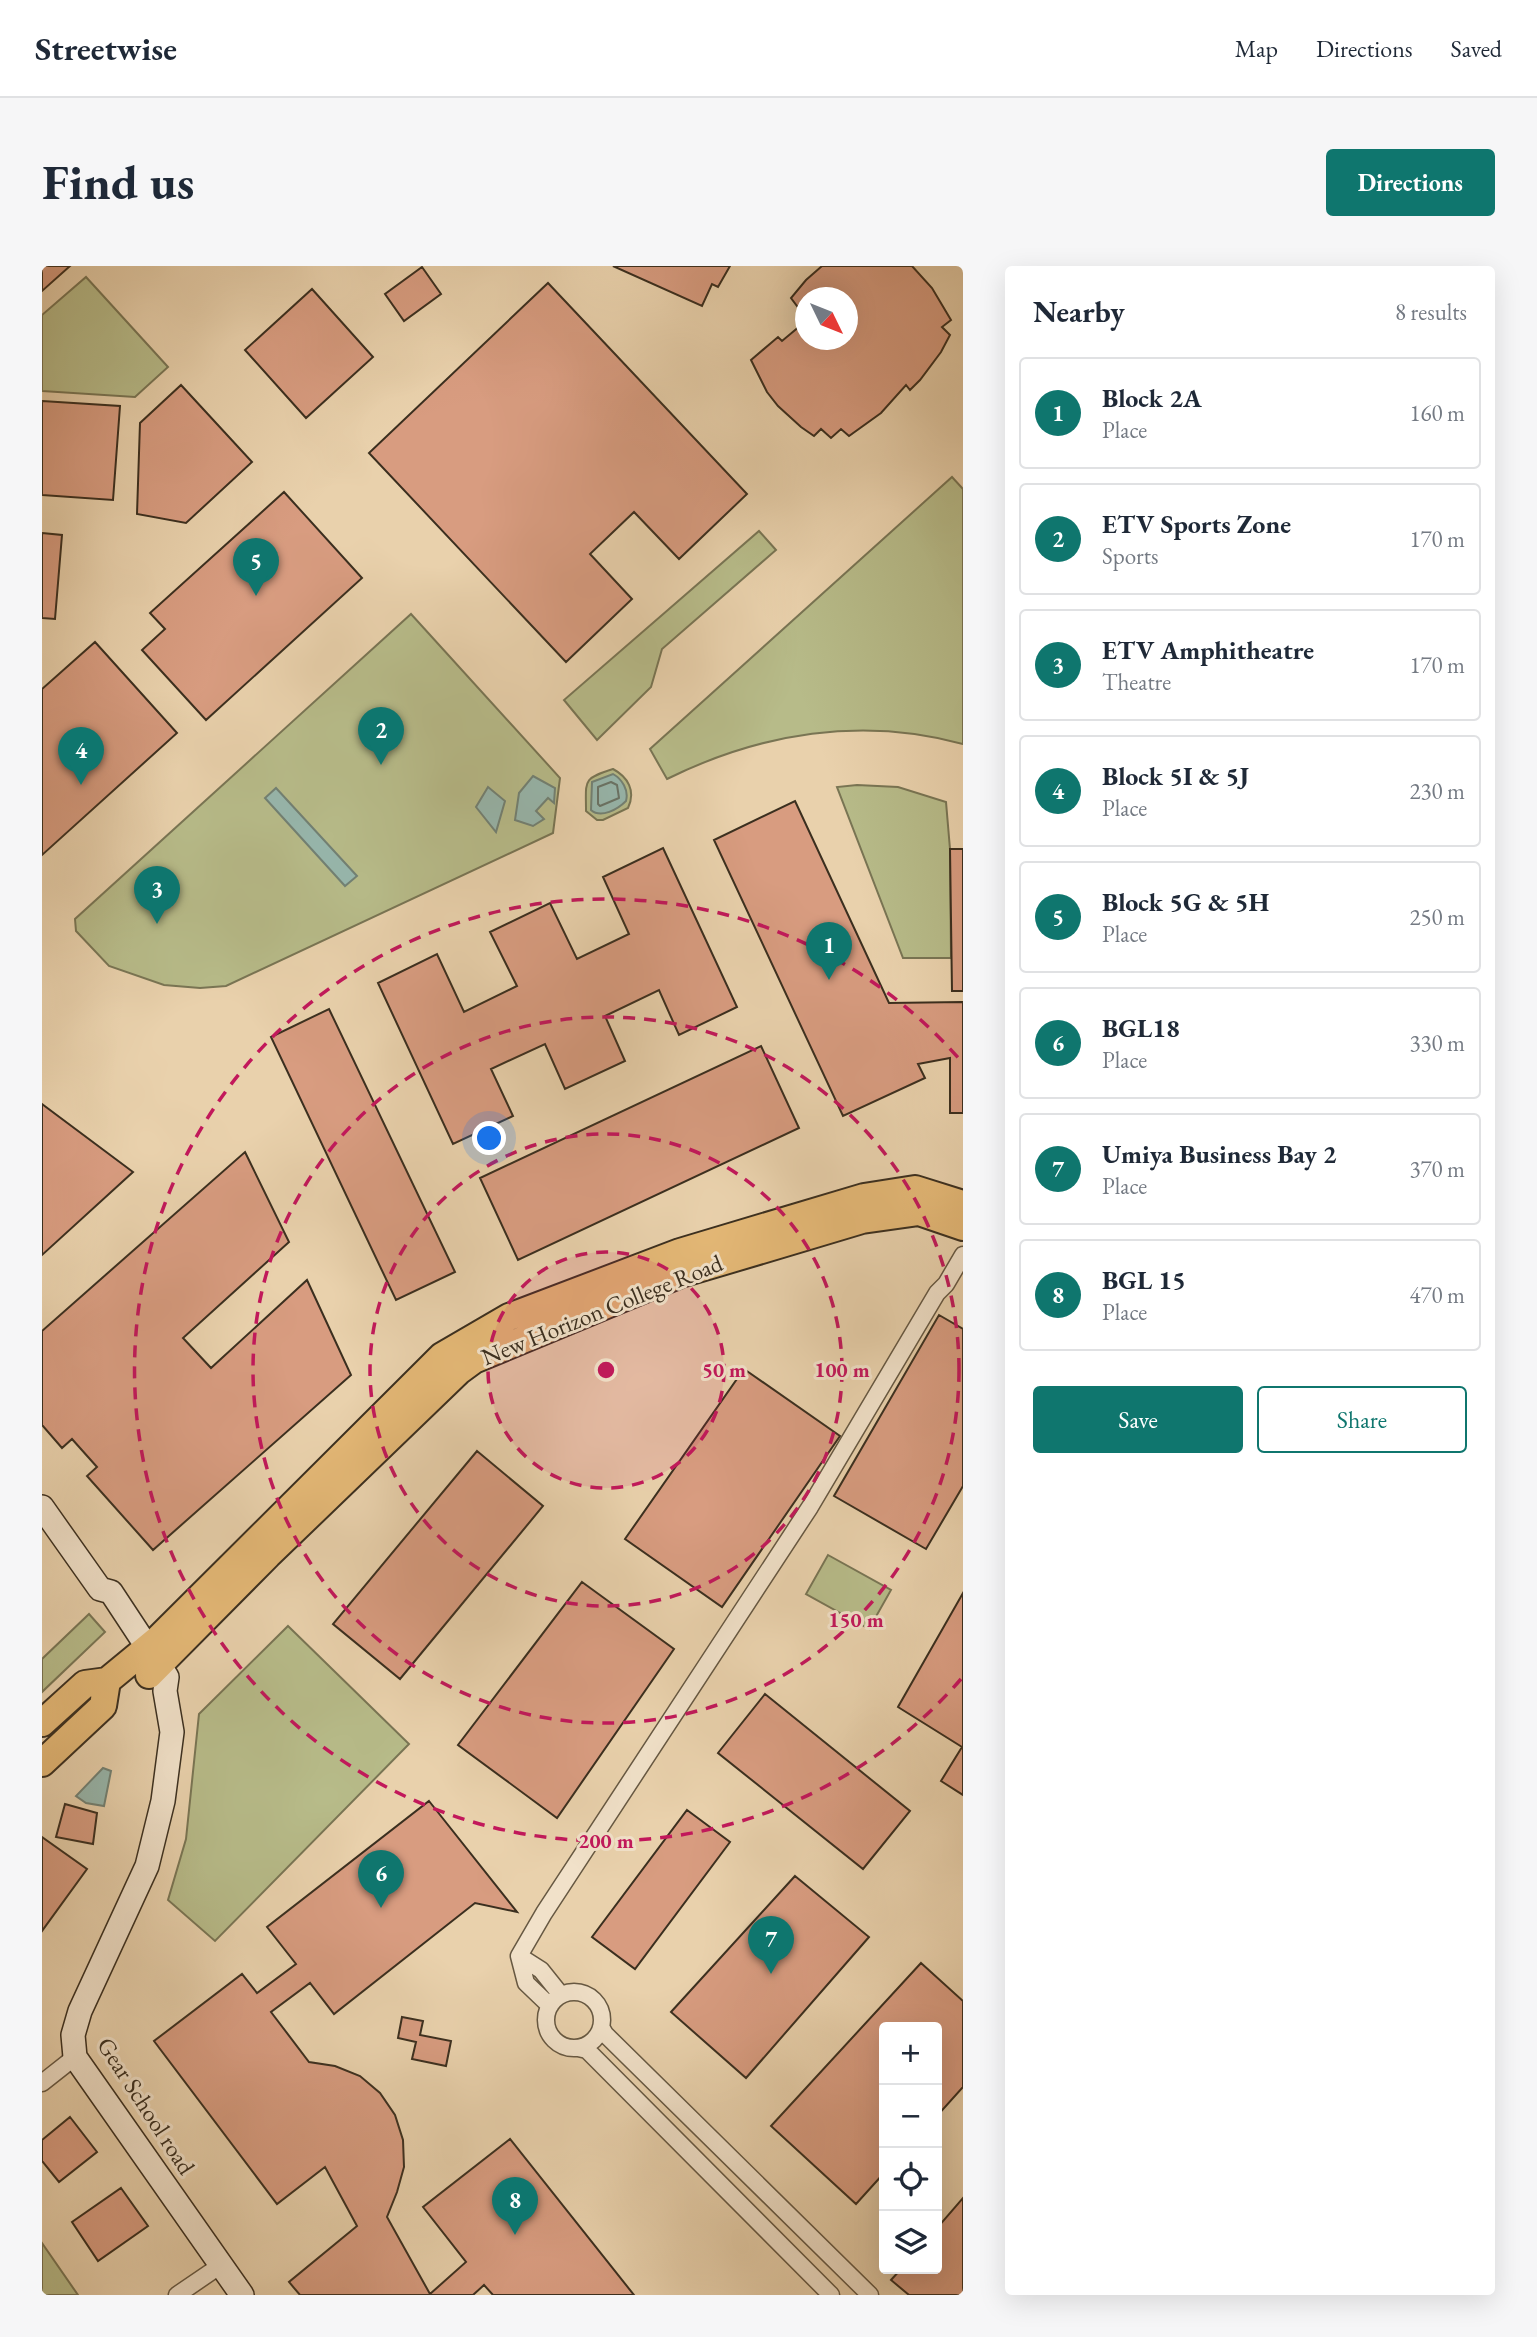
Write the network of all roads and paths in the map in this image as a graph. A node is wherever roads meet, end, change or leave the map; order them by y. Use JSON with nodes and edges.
{"nodes":[{"id":1,"x":963,"y":1204,"type":"edge"},
{"id":2,"x":963,"y":1227,"type":"edge"},
{"id":3,"x":963,"y":1255,"type":"edge"},
{"id":4,"x":42,"y":1507,"type":"edge"},
{"id":5,"x":152,"y":1667,"type":"junction"},
{"id":6,"x":107,"y":1681,"type":"junction"},
{"id":7,"x":42,"y":1723,"type":"edge"},
{"id":8,"x":42,"y":1763,"type":"edge"},
{"id":9,"x":556,"y":2000,"type":"junction"},
{"id":10,"x":601,"y":2027,"type":"junction"},
{"id":11,"x":578,"y":2048,"type":"junction"},
{"id":12,"x":75,"y":2057,"type":"junction"},
{"id":13,"x":42,"y":2083,"type":"edge"},
{"id":14,"x":813,"y":2239,"type":"junction"},
{"id":15,"x":795,"y":2258,"type":"junction"},
{"id":16,"x":221,"y":2264,"type":"junction"},
{"id":17,"x":177,"y":2295,"type":"edge"},
{"id":18,"x":243,"y":2295,"type":"edge"},
{"id":19,"x":831,"y":2295,"type":"edge"},
{"id":20,"x":870,"y":2295,"type":"edge"}],
"edges":[{"from":1,"to":5,"type":"main road","name":"New Horizon College Road"},
{"from":2,"to":5,"type":"main road","name":"New Horizon College Road"},
{"from":3,"to":9,"type":"street"},
{"from":4,"to":5,"type":"main road","name":"Gear School road"},
{"from":5,"to":6,"type":"main road"},
{"from":5,"to":12,"type":"main road","name":"Gear School road"},
{"from":6,"to":7,"type":"main road"},
{"from":6,"to":8,"type":"main road"},
{"from":9,"to":10,"type":"street"},
{"from":9,"to":11,"type":"street"},
{"from":10,"to":11,"type":"street"},
{"from":10,"to":14,"type":"street"},
{"from":11,"to":15,"type":"street"},
{"from":12,"to":13,"type":"street"},
{"from":12,"to":16,"type":"main road","name":"Gear School road"},
{"from":14,"to":15,"type":"street"},
{"from":14,"to":20,"type":"street"},
{"from":15,"to":19,"type":"street"},
{"from":16,"to":17,"type":"street"},
{"from":16,"to":18,"type":"main road","name":"Gear School road"}]}
